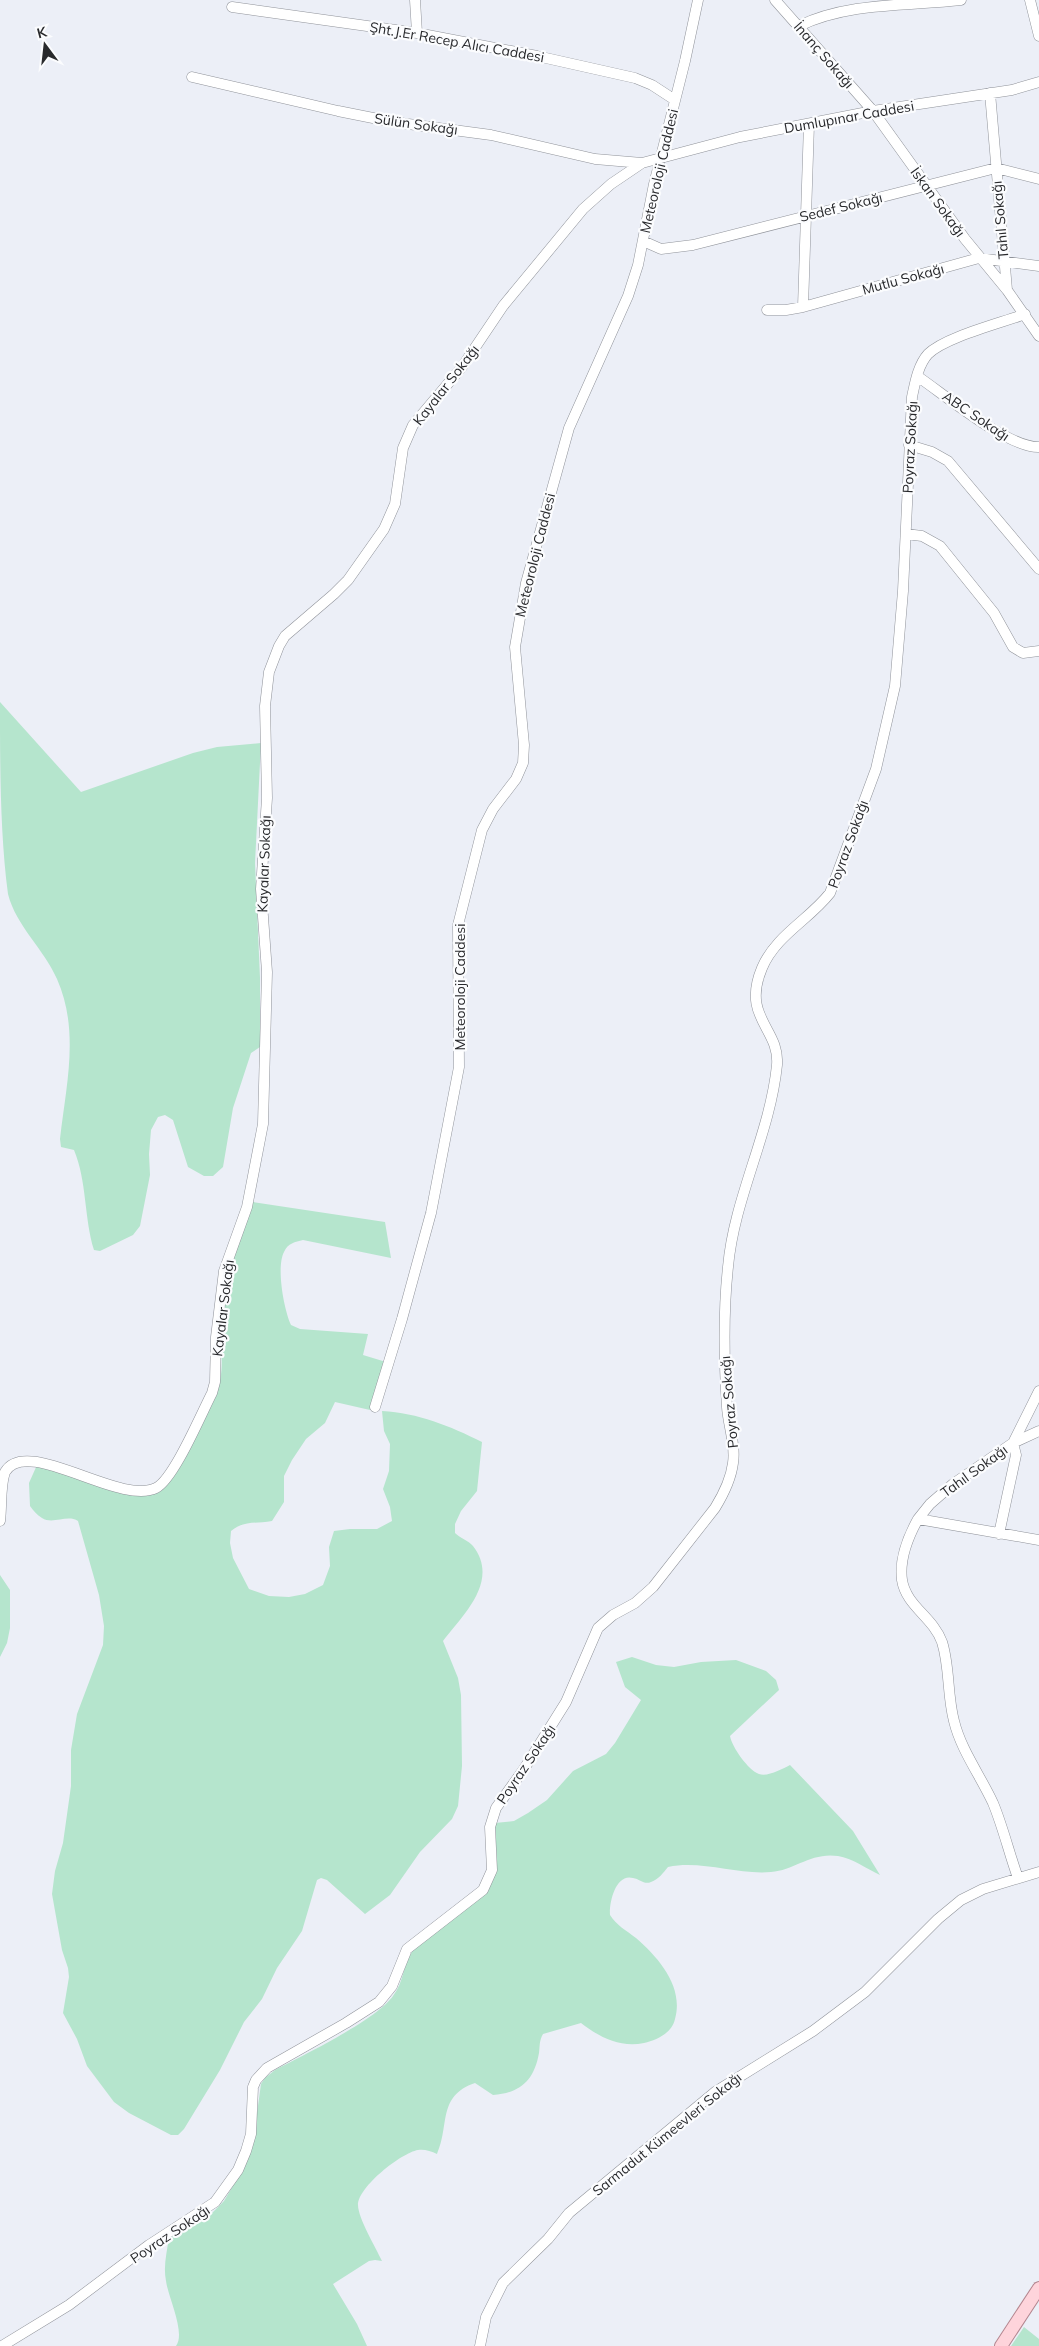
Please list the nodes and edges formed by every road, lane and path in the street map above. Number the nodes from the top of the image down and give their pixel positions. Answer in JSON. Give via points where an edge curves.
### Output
{"nodes":[{"id":1,"x":415,"y":0,"type":"edge"},
{"id":2,"x":698,"y":0,"type":"edge"},
{"id":3,"x":775,"y":0,"type":"edge"},
{"id":4,"x":961,"y":0,"type":"edge"},
{"id":5,"x":1030,"y":0,"type":"edge"},
{"id":6,"x":232,"y":7,"type":"dead end"},
{"id":7,"x":799,"y":26,"type":"junction"},
{"id":8,"x":417,"y":33,"type":"junction"},
{"id":9,"x":1039,"y":36,"type":"edge"},
{"id":10,"x":192,"y":77,"type":"dead end"},
{"id":11,"x":1039,"y":82,"type":"edge"},
{"id":12,"x":990,"y":93,"type":"junction"},
{"id":13,"x":675,"y":100,"type":"junction"},
{"id":14,"x":873,"y":111,"type":"junction"},
{"id":15,"x":809,"y":124,"type":"junction"},
{"id":16,"x":660,"y":157,"type":"junction"},
{"id":17,"x":642,"y":163,"type":"junction"},
{"id":18,"x":996,"y":168,"type":"junction"},
{"id":19,"x":1039,"y":179,"type":"edge"},
{"id":20,"x":926,"y":185,"type":"junction"},
{"id":21,"x":806,"y":216,"type":"junction"},
{"id":22,"x":643,"y":241,"type":"junction"},
{"id":23,"x":979,"y":258,"type":"junction"},
{"id":24,"x":1004,"y":261,"type":"junction"},
{"id":25,"x":1039,"y":266,"type":"edge"},
{"id":26,"x":1007,"y":290,"type":"junction"},
{"id":27,"x":803,"y":306,"type":"junction"},
{"id":28,"x":767,"y":310,"type":"dead end"},
{"id":29,"x":1025,"y":314,"type":"junction"},
{"id":30,"x":1039,"y":336,"type":"edge"},
{"id":31,"x":917,"y":376,"type":"junction"},
{"id":32,"x":909,"y":445,"type":"junction"},
{"id":33,"x":1039,"y":447,"type":"edge"},
{"id":34,"x":906,"y":534,"type":"junction"},
{"id":35,"x":1039,"y":569,"type":"edge"},
{"id":36,"x":1039,"y":651,"type":"edge"},
{"id":37,"x":1039,"y":1391,"type":"edge"},
{"id":38,"x":375,"y":1407,"type":"dead end"},
{"id":39,"x":1039,"y":1431,"type":"edge"},
{"id":40,"x":1013,"y":1443,"type":"junction"},
{"id":41,"x":918,"y":1518,"type":"junction"},
{"id":42,"x":0,"y":1521,"type":"edge"},
{"id":43,"x":999,"y":1534,"type":"junction"},
{"id":44,"x":1039,"y":1540,"type":"edge"},
{"id":45,"x":1039,"y":1872,"type":"edge"},
{"id":46,"x":1018,"y":1878,"type":"junction"},
{"id":47,"x":1039,"y":2288,"type":"edge"},
{"id":48,"x":2,"y":2346,"type":"edge"},
{"id":49,"x":480,"y":2346,"type":"edge"},
{"id":50,"x":1001,"y":2346,"type":"edge"}],
"edges":[{"from":1,"to":8,"type":"street"},
{"from":2,"to":13,"type":"street","name":"Meteoroloji Caddesi"},
{"from":3,"to":7,"type":"street","name":"İnanç Sokağı"},
{"from":4,"to":7,"type":"street","via":[[830,14]]},
{"from":5,"to":9,"type":"street"},
{"from":6,"to":8,"type":"street","name":"Şht.J.Er Recep Alıcı Caddesi"},
{"from":7,"to":14,"type":"street","name":"İnanç Sokağı"},
{"from":8,"to":13,"type":"street","name":"Şht.J.Er Recep Alıcı Caddesi","via":[[635,78]]},
{"from":10,"to":17,"type":"street","name":"Sülün Sokağı","via":[[393,122],[491,135],[595,159]]},
{"from":11,"to":12,"type":"street","name":"Dumlupınar Caddesi"},
{"from":12,"to":14,"type":"street","name":"Dumlupınar Caddesi"},
{"from":12,"to":18,"type":"street","name":"Tahıl Sokağı"},
{"from":13,"to":16,"type":"street","name":"Meteoroloji Caddesi"},
{"from":14,"to":15,"type":"street","name":"Dumlupınar Caddesi"},
{"from":14,"to":20,"type":"street","name":"İskan Sokağı"},
{"from":15,"to":16,"type":"street","name":"Dumlupınar Caddesi"},
{"from":15,"to":21,"type":"street"},
{"from":16,"to":17,"type":"street","name":"Kayalar Sokağı"},
{"from":16,"to":22,"type":"street","name":"Meteoroloji Caddesi"},
{"from":17,"to":42,"type":"street","name":"Kayalar Sokağı","via":[[583,209],[504,306],[462,367],[421,413],[403,448],[398,494],[384,528],[348,580],[285,636],[269,672],[265,706],[267,798],[260,889],[266,972],[263,1124],[248,1207],[224,1271],[212,1393],[172,1469],[156,1488],[135,1491],[43,1463],[22,1460],[9,1466],[2,1480]]},
{"from":18,"to":19,"type":"street","name":"Sedef Sokağı"},
{"from":18,"to":20,"type":"street","name":"Sedef Sokağı"},
{"from":18,"to":24,"type":"street","name":"Tahıl Sokağı"},
{"from":20,"to":21,"type":"street","name":"Sedef Sokağı"},
{"from":20,"to":23,"type":"street","name":"İskan Sokağı"},
{"from":21,"to":22,"type":"street","name":"Sedef Sokağı","via":[[677,249],[661,249]]},
{"from":21,"to":27,"type":"street"},
{"from":22,"to":38,"type":"street","name":"Meteoroloji Caddesi","via":[[628,296],[569,428],[526,583],[515,647],[524,745],[522,763],[516,779],[485,824],[461,909],[458,925],[460,1050],[456,1086],[431,1213]]},
{"from":23,"to":24,"type":"street","name":"Mutlu Sokağı"},
{"from":23,"to":26,"type":"street","name":"İskan Sokağı"},
{"from":23,"to":27,"type":"street","name":"Mutlu Sokağı"},
{"from":24,"to":25,"type":"street","name":"Mutlu Sokağı"},
{"from":24,"to":26,"type":"street","name":"Tahıl Sokağı"},
{"from":26,"to":29,"type":"street"},
{"from":27,"to":28,"type":"street","name":"Mutlu Sokağı"},
{"from":29,"to":30,"type":"street"},
{"from":29,"to":31,"type":"street","name":"Poyraz Sokağı","via":[[934,349],[924,360]]},
{"from":31,"to":32,"type":"street","name":"Poyraz Sokağı","via":[[912,397]]},
{"from":31,"to":33,"type":"street","name":"ABC Sokağı","via":[[1002,435],[1023,445]]},
{"from":32,"to":34,"type":"street","name":"Poyraz Sokağı"},
{"from":32,"to":35,"type":"street","via":[[948,461]]},
{"from":34,"to":36,"type":"street","via":[[922,536],[940,546],[994,613],[1012,647],[1024,653]]},
{"from":34,"to":48,"type":"street","name":"Poyraz Sokağı","via":[[895,686],[876,769],[830,893],[778,942],[762,967],[758,981],[757,1008],[775,1046],[777,1064],[729,1255],[724,1332],[727,1406],[734,1454],[722,1497],[653,1587],[636,1603],[612,1615],[598,1628],[566,1702],[494,1813],[490,1827],[492,1870],[483,1890],[407,1949],[392,1986],[379,2002],[260,2075],[253,2087],[251,2134],[246,2151],[238,2170],[215,2202],[149,2245],[69,2305]]},
{"from":37,"to":40,"type":"street","name":"Tahıl Sokağı"},
{"from":39,"to":40,"type":"street"},
{"from":40,"to":41,"type":"street","name":"Tahıl Sokağı","via":[[953,1484]]},
{"from":40,"to":43,"type":"street","via":[[1016,1455]]},
{"from":41,"to":43,"type":"street"},
{"from":41,"to":46,"type":"street","via":[[904,1551],[904,1591],[908,1599],[930,1619],[942,1642],[958,1736],[992,1802]]},
{"from":43,"to":44,"type":"street"},
{"from":45,"to":46,"type":"street","name":"Sarmadut Kümeevleri Sokağı"},
{"from":46,"to":49,"type":"street","name":"Sarmadut Kümeevleri Sokağı","via":[[971,1894],[947,1910],[858,1997],[786,2048],[732,2079],[569,2213],[548,2239],[503,2283],[486,2317]]},
{"from":47,"to":50,"type":"main road"}]}
